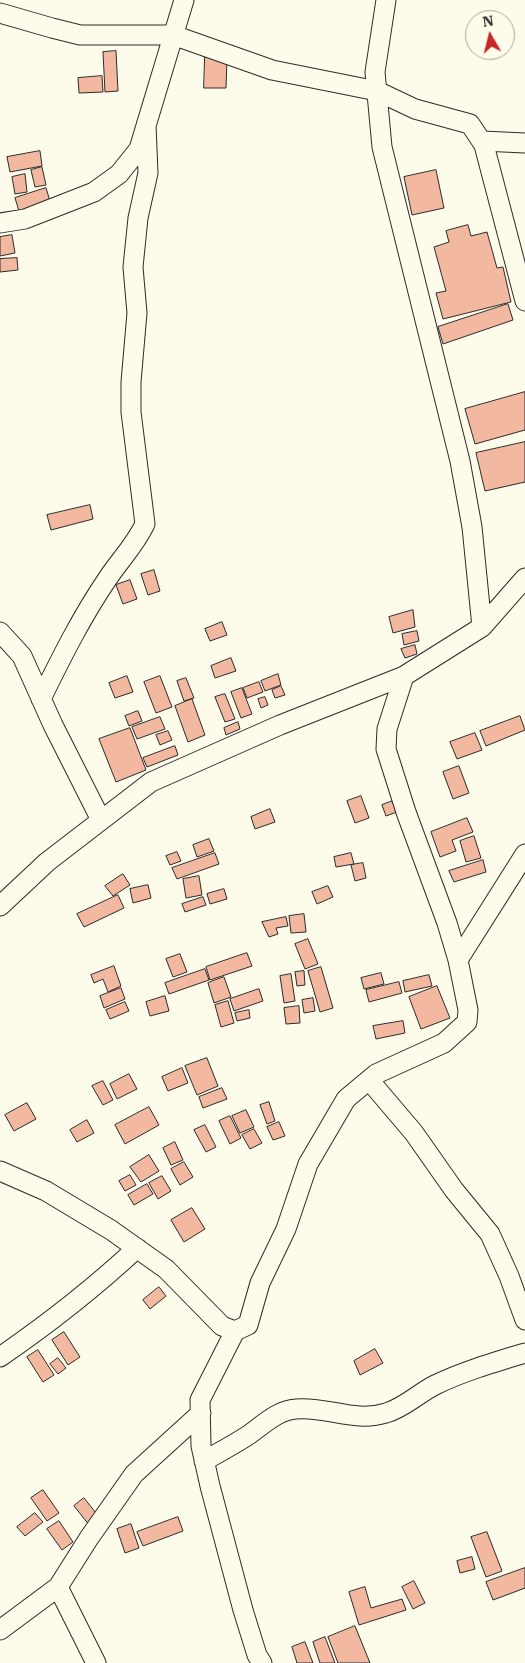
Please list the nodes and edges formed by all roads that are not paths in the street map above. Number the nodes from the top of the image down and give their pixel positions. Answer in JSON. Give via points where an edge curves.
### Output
{"nodes":[{"id":1,"x":184,"y":0,"type":"edge"},
{"id":2,"x":386,"y":0,"type":"edge"},
{"id":3,"x":0,"y":13,"type":"edge"},
{"id":4,"x":173,"y":35,"type":"junction"},
{"id":5,"x":377,"y":91,"type":"junction"},
{"id":6,"x":146,"y":126,"type":"junction"},
{"id":7,"x":482,"y":141,"type":"junction"},
{"id":8,"x":525,"y":142,"type":"edge"},
{"id":9,"x":0,"y":223,"type":"edge"},
{"id":10,"x":521,"y":272,"type":"edge"},
{"id":11,"x":525,"y":301,"type":"edge"},
{"id":12,"x":525,"y":578,"type":"edge"},
{"id":13,"x":482,"y":627,"type":"junction"},
{"id":14,"x":0,"y":632,"type":"edge"},
{"id":15,"x":404,"y":676,"type":"junction"},
{"id":16,"x":41,"y":699,"type":"junction"},
{"id":17,"x":101,"y":820,"type":"junction"},
{"id":18,"x":525,"y":854,"type":"edge"},
{"id":19,"x":0,"y":906,"type":"edge"},
{"id":20,"x":458,"y":960,"type":"junction"},
{"id":21,"x":368,"y":1080,"type":"junction"},
{"id":22,"x":0,"y":1171,"type":"edge"},
{"id":23,"x":137,"y":1248,"type":"junction"},
{"id":24,"x":525,"y":1320,"type":"edge"},
{"id":25,"x":235,"y":1331,"type":"junction"},
{"id":26,"x":525,"y":1353,"type":"edge"},
{"id":27,"x":0,"y":1357,"type":"edge"},
{"id":28,"x":201,"y":1413,"type":"junction"},
{"id":29,"x":204,"y":1461,"type":"junction"},
{"id":30,"x":58,"y":1587,"type":"junction"},
{"id":31,"x":0,"y":1630,"type":"edge"},
{"id":32,"x":96,"y":1663,"type":"edge"},
{"id":33,"x":262,"y":1663,"type":"edge"}],
"edges":[{"from":1,"to":4,"type":"street"},
{"from":2,"to":5,"type":"street","via":[[375,72]]},
{"from":3,"to":4,"type":"street","via":[[80,34]]},
{"from":4,"to":5,"type":"street","via":[[272,70]]},
{"from":4,"to":6,"type":"street"},
{"from":5,"to":7,"type":"street","via":[[415,109],[470,124]]},
{"from":5,"to":13,"type":"street","via":[[382,147],[460,461],[472,527]]},
{"from":6,"to":9,"type":"street","via":[[139,149],[132,159],[119,174],[94,192],[25,219]]},
{"from":6,"to":16,"type":"street","via":[[148,173],[138,218],[133,267],[138,313],[131,382],[131,412],[145,524],[138,540],[108,578],[70,640]]},
{"from":7,"to":8,"type":"street"},
{"from":7,"to":10,"type":"street"},
{"from":10,"to":11,"type":"street"},
{"from":12,"to":13,"type":"street"},
{"from":13,"to":15,"type":"street"},
{"from":14,"to":16,"type":"street","via":[[22,656]]},
{"from":15,"to":17,"type":"street","via":[[280,724],[151,782]]},
{"from":15,"to":20,"type":"street","via":[[387,729],[386,749]]},
{"from":16,"to":17,"type":"street"},
{"from":17,"to":19,"type":"street","via":[[47,862]]},
{"from":18,"to":20,"type":"street"},
{"from":20,"to":21,"type":"street","via":[[468,1010],[467,1022],[444,1042]]},
{"from":21,"to":24,"type":"street","via":[[414,1133],[490,1234]]},
{"from":21,"to":25,"type":"street","via":[[346,1099],[308,1164],[286,1228],[260,1283],[248,1325]]},
{"from":22,"to":23,"type":"street","via":[[46,1191]]},
{"from":23,"to":25,"type":"street","via":[[166,1269],[222,1326]]},
{"from":23,"to":27,"type":"street","via":[[43,1328]]},
{"from":25,"to":28,"type":"street","via":[[200,1400]]},
{"from":26,"to":29,"type":"street","via":[[435,1385],[388,1413],[372,1417],[344,1415],[317,1408],[294,1408]]},
{"from":28,"to":29,"type":"street"},
{"from":28,"to":30,"type":"street","via":[[134,1474]]},
{"from":29,"to":33,"type":"street","via":[[243,1610],[256,1655]]},
{"from":30,"to":31,"type":"street"},
{"from":30,"to":32,"type":"street"}]}
